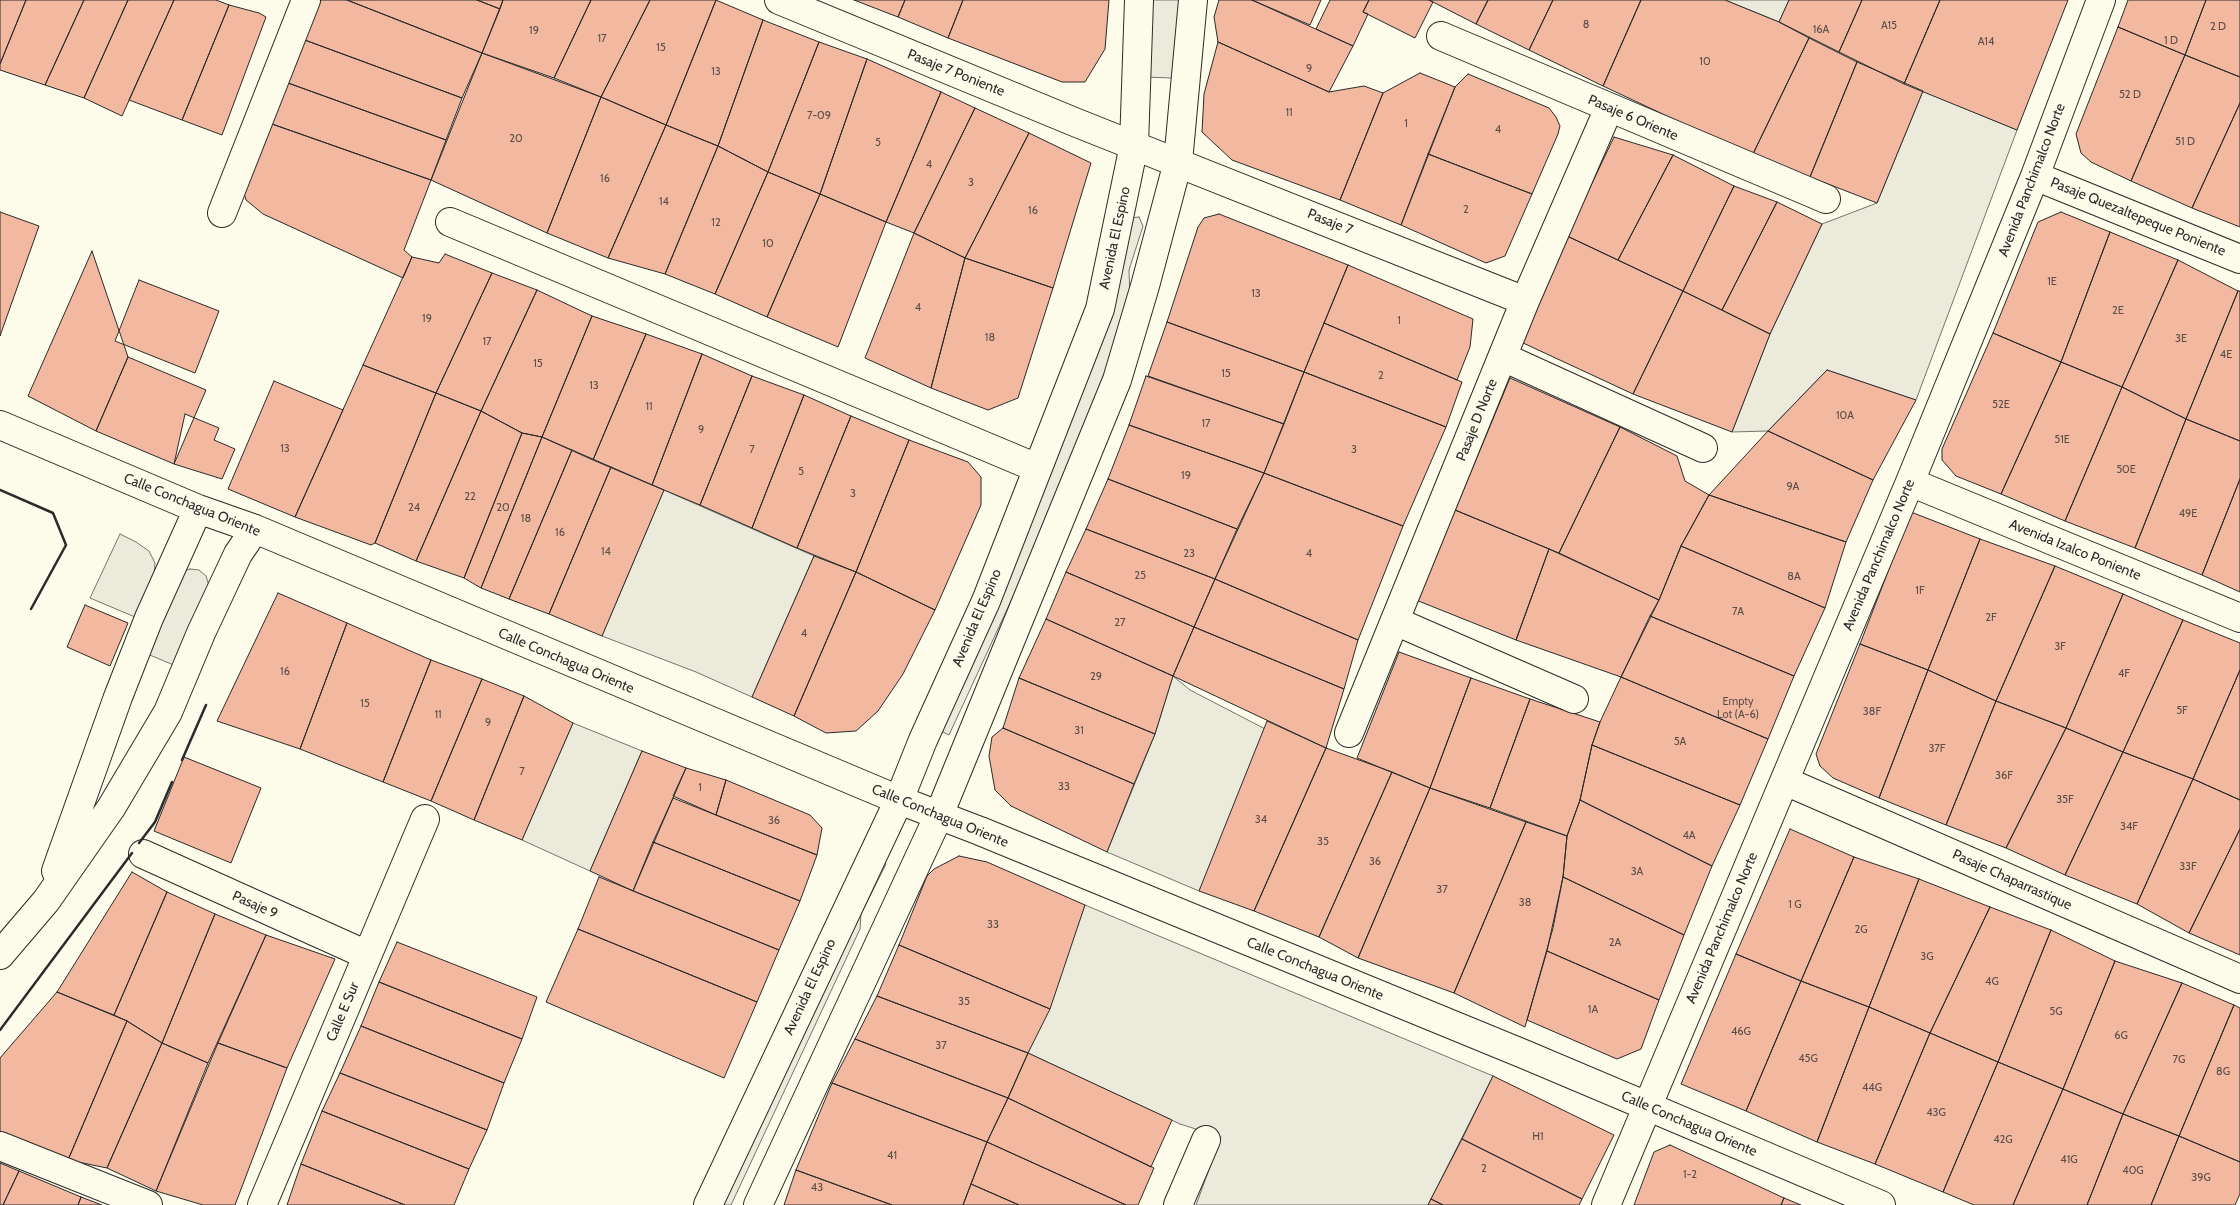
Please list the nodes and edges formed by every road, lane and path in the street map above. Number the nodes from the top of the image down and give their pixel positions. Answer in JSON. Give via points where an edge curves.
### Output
{"nodes":[{"id":1,"x":306,"y":0,"type":"edge"},
{"id":2,"x":779,"y":0,"type":"edge"},
{"id":3,"x":1139,"y":0,"type":"edge"},
{"id":4,"x":1193,"y":0,"type":"edge"},
{"id":5,"x":2101,"y":0,"type":"edge"},
{"id":6,"x":1441,"y":36,"type":"dead end"},
{"id":7,"x":1609,"y":108,"type":"junction"},
{"id":8,"x":1134,"y":145,"type":"junction"},
{"id":9,"x":1178,"y":162,"type":"junction"},
{"id":10,"x":2035,"y":176,"type":"junction"},
{"id":11,"x":1826,"y":199,"type":"dead end"},
{"id":12,"x":222,"y":213,"type":"dead end"},
{"id":13,"x":450,"y":222,"type":"dead end"},
{"id":14,"x":2240,"y":259,"type":"edge"},
{"id":15,"x":1525,"y":301,"type":"junction"},
{"id":16,"x":1503,"y":357,"type":"junction"},
{"id":17,"x":0,"y":425,"type":"edge"},
{"id":18,"x":1704,"y":448,"type":"dead end"},
{"id":19,"x":1037,"y":468,"type":"junction"},
{"id":20,"x":1910,"y":482,"type":"junction"},
{"id":21,"x":198,"y":509,"type":"junction"},
{"id":22,"x":255,"y":529,"type":"junction"},
{"id":23,"x":2240,"y":618,"type":"edge"},
{"id":24,"x":1395,"y":622,"type":"junction"},
{"id":25,"x":1574,"y":699,"type":"dead end"},
{"id":26,"x":1349,"y":733,"type":"dead end"},
{"id":27,"x":1785,"y":781,"type":"junction"},
{"id":28,"x":899,"y":800,"type":"junction"},
{"id":29,"x":939,"y":815,"type":"junction"},
{"id":30,"x":425,"y":819,"type":"dead end"},
{"id":31,"x":143,"y":854,"type":"dead end"},
{"id":32,"x":46,"y":901,"type":"junction"},
{"id":33,"x":0,"y":954,"type":"edge"},
{"id":34,"x":367,"y":955,"type":"junction"},
{"id":35,"x":2240,"y":978,"type":"edge"},
{"id":36,"x":1648,"y":1106,"type":"junction"},
{"id":37,"x":1206,"y":1140,"type":"dead end"},
{"id":38,"x":0,"y":1146,"type":"edge"},
{"id":39,"x":148,"y":1205,"type":"edge"},
{"id":40,"x":262,"y":1205,"type":"edge"},
{"id":41,"x":708,"y":1205,"type":"edge"},
{"id":42,"x":758,"y":1205,"type":"edge"},
{"id":43,"x":1178,"y":1205,"type":"edge"},
{"id":44,"x":1606,"y":1205,"type":"edge"},
{"id":45,"x":1881,"y":1205,"type":"edge"}],
"edges":[{"from":1,"to":12,"type":"street"},
{"from":2,"to":8,"type":"street","name":"Pasaje 7 Poniente"},
{"from":3,"to":8,"type":"street","name":"Avenida El Espino"},
{"from":4,"to":9,"type":"street"},
{"from":5,"to":10,"type":"street","name":"Avenida Panchimalco Norte"},
{"from":6,"to":7,"type":"street","name":"Pasaje 6 Oriente"},
{"from":7,"to":11,"type":"street","name":"Pasaje 6 Oriente"},
{"from":7,"to":15,"type":"street","name":"Pasaje D Norte"},
{"from":8,"to":9,"type":"street","name":"Pasaje 7"},
{"from":8,"to":19,"type":"street","name":"Avenida El Espino","via":[[1100,310]]},
{"from":9,"to":15,"type":"street","name":"Pasaje 7"},
{"from":9,"to":29,"type":"street","via":[[1117,380]]},
{"from":10,"to":14,"type":"street","name":"Pasaje Quezaltepeque Poniente"},
{"from":10,"to":20,"type":"street","name":"Avenida Panchimalco Norte"},
{"from":13,"to":19,"type":"street"},
{"from":15,"to":16,"type":"street","name":"Pasaje D Norte"},
{"from":16,"to":18,"type":"street"},
{"from":16,"to":24,"type":"street","name":"Pasaje D Norte"},
{"from":17,"to":21,"type":"street","name":"Calle Conchagua Oriente"},
{"from":19,"to":28,"type":"street","name":"Avenida El Espino","via":[[986,601]]},
{"from":20,"to":23,"type":"street","name":"Avenida Izalco Poniente"},
{"from":20,"to":27,"type":"street","name":"Avenida Panchimalco Norte"},
{"from":21,"to":22,"type":"street","name":"Calle Conchagua Oriente"},
{"from":21,"to":32,"type":"street","via":[[118,697]]},
{"from":22,"to":28,"type":"street","name":"Calle Conchagua Oriente"},
{"from":22,"to":32,"type":"street","via":[[238,554],[168,712],[111,808]]},
{"from":24,"to":25,"type":"street"},
{"from":24,"to":26,"type":"street","name":"Pasaje D Norte"},
{"from":27,"to":35,"type":"street","name":"Pasaje Chaparrastique"},
{"from":27,"to":36,"type":"street","name":"Avenida Panchimalco Norte"},
{"from":28,"to":29,"type":"street","name":"Calle Conchagua Oriente"},
{"from":28,"to":41,"type":"street","name":"Avenida El Espino"},
{"from":29,"to":36,"type":"street","name":"Calle Conchagua Oriente"},
{"from":29,"to":42,"type":"street"},
{"from":30,"to":34,"type":"street","name":"Calle E Sur"},
{"from":31,"to":34,"type":"street","name":"Pasaje 9"},
{"from":32,"to":33,"type":"street"},
{"from":34,"to":40,"type":"street","name":"Calle E Sur"},
{"from":36,"to":44,"type":"street","name":"Avenida Panchimalco Norte"},
{"from":36,"to":45,"type":"street","name":"Calle Conchagua Oriente"},
{"from":37,"to":43,"type":"street"},
{"from":38,"to":39,"type":"street"}]}
